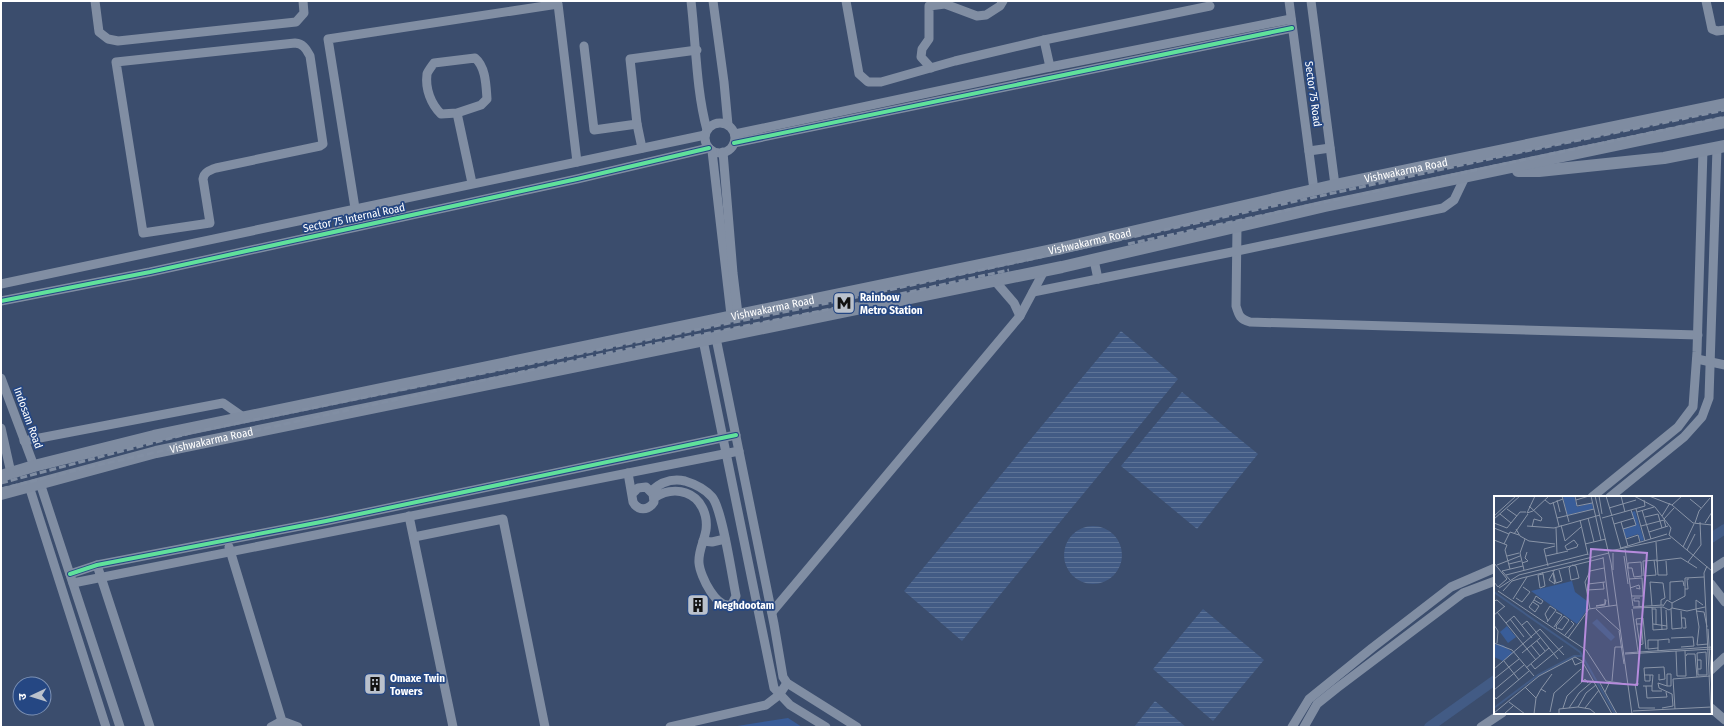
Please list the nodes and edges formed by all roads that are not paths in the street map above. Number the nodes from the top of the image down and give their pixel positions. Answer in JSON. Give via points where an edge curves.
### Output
{"nodes":[{"id":1,"x":95,"y":1,"type":"edge"},
{"id":2,"x":302,"y":1,"type":"edge"},
{"id":3,"x":691,"y":1,"type":"edge"},
{"id":4,"x":713,"y":1,"type":"edge"},
{"id":5,"x":846,"y":1,"type":"edge"},
{"id":6,"x":1003,"y":1,"type":"edge"},
{"id":7,"x":1289,"y":1,"type":"edge"},
{"id":8,"x":1311,"y":1,"type":"edge"},
{"id":9,"x":1706,"y":1,"type":"edge"},
{"id":10,"x":1196,"y":5,"type":"edge"},
{"id":11,"x":1210,"y":6,"type":"dead end"},
{"id":12,"x":1292,"y":24,"type":"junction"},
{"id":13,"x":1725,"y":30,"type":"edge"},
{"id":14,"x":1044,"y":40,"type":"junction"},
{"id":15,"x":584,"y":46,"type":"dead end"},
{"id":16,"x":697,"y":50,"type":"junction"},
{"id":17,"x":1050,"y":66,"type":"junction"},
{"id":18,"x":931,"y":68,"type":"junction"},
{"id":19,"x":1723,"y":104,"type":"edge"},
{"id":20,"x":457,"y":113,"type":"junction"},
{"id":21,"x":1724,"y":122,"type":"edge"},
{"id":22,"x":638,"y":124,"type":"junction"},
{"id":23,"x":728,"y":125,"type":"junction"},
{"id":24,"x":706,"y":133,"type":"junction"},
{"id":25,"x":734,"y":134,"type":"junction"},
{"id":26,"x":734,"y":144,"type":"junction"},
{"id":27,"x":1721,"y":147,"type":"edge"},
{"id":28,"x":642,"y":148,"type":"junction"},
{"id":29,"x":1330,"y":148,"type":"junction"},
{"id":30,"x":711,"y":149,"type":"junction"},
{"id":31,"x":1703,"y":150,"type":"junction"},
{"id":32,"x":1309,"y":151,"type":"junction"},
{"id":33,"x":723,"y":152,"type":"junction"},
{"id":34,"x":576,"y":162,"type":"junction"},
{"id":35,"x":1495,"y":171,"type":"junction"},
{"id":36,"x":1466,"y":177,"type":"junction"},
{"id":37,"x":472,"y":183,"type":"junction"},
{"id":38,"x":1335,"y":185,"type":"junction"},
{"id":39,"x":1314,"y":190,"type":"junction"},
{"id":40,"x":355,"y":208,"type":"junction"},
{"id":41,"x":210,"y":223,"type":"junction"},
{"id":42,"x":1237,"y":227,"type":"junction"},
{"id":43,"x":213,"y":239,"type":"junction"},
{"id":44,"x":1237,"y":252,"type":"junction"},
{"id":45,"x":1094,"y":260,"type":"junction"},
{"id":46,"x":1044,"y":271,"type":"junction"},
{"id":47,"x":1098,"y":279,"type":"junction"},
{"id":48,"x":995,"y":281,"type":"junction"},
{"id":49,"x":1,"y":284,"type":"edge"},
{"id":50,"x":1033,"y":292,"type":"junction"},
{"id":51,"x":1,"y":301,"type":"edge"},
{"id":52,"x":734,"y":315,"type":"junction"},
{"id":53,"x":1020,"y":316,"type":"junction"},
{"id":54,"x":1698,"y":335,"type":"junction"},
{"id":55,"x":716,"y":338,"type":"junction"},
{"id":56,"x":703,"y":340,"type":"junction"},
{"id":57,"x":1697,"y":359,"type":"junction"},
{"id":58,"x":1710,"y":362,"type":"junction"},
{"id":59,"x":1725,"y":365,"type":"edge"},
{"id":60,"x":453,"y":374,"type":"junction"},
{"id":61,"x":1,"y":378,"type":"edge"},
{"id":62,"x":417,"y":382,"type":"junction"},
{"id":63,"x":458,"y":390,"type":"junction"},
{"id":64,"x":424,"y":397,"type":"junction"},
{"id":65,"x":243,"y":418,"type":"junction"},
{"id":66,"x":1,"y":428,"type":"edge"},
{"id":67,"x":736,"y":435,"type":"junction"},
{"id":68,"x":723,"y":437,"type":"junction"},
{"id":69,"x":24,"y":441,"type":"junction"},
{"id":70,"x":739,"y":451,"type":"junction"},
{"id":71,"x":726,"y":453,"type":"junction"},
{"id":72,"x":34,"y":466,"type":"junction"},
{"id":73,"x":644,"y":470,"type":"junction"},
{"id":74,"x":628,"y":473,"type":"junction"},
{"id":75,"x":6,"y":474,"type":"edge"},
{"id":76,"x":513,"y":481,"type":"junction"},
{"id":77,"x":34,"y":484,"type":"junction"},
{"id":78,"x":651,"y":492,"type":"junction"},
{"id":79,"x":1,"y":494,"type":"edge"},
{"id":80,"x":632,"y":494,"type":"junction"},
{"id":81,"x":516,"y":495,"type":"junction"},
{"id":82,"x":1593,"y":496,"type":"edge"},
{"id":83,"x":1611,"y":496,"type":"edge"},
{"id":84,"x":409,"y":516,"type":"junction"},
{"id":85,"x":414,"y":537,"type":"junction"},
{"id":86,"x":725,"y":539,"type":"junction"},
{"id":87,"x":227,"y":540,"type":"junction"},
{"id":88,"x":703,"y":540,"type":"junction"},
{"id":89,"x":231,"y":552,"type":"junction"},
{"id":90,"x":1725,"y":561,"type":"edge"},
{"id":91,"x":97,"y":565,"type":"junction"},
{"id":92,"x":1494,"y":568,"type":"edge"},
{"id":93,"x":1712,"y":569,"type":"edge"},
{"id":94,"x":72,"y":579,"type":"junction"},
{"id":95,"x":101,"y":579,"type":"junction"},
{"id":96,"x":1494,"y":581,"type":"edge"},
{"id":97,"x":1712,"y":585,"type":"edge"},
{"id":98,"x":1725,"y":602,"type":"edge"},
{"id":99,"x":772,"y":612,"type":"junction"},
{"id":100,"x":1725,"y":656,"type":"edge"},
{"id":101,"x":1712,"y":669,"type":"edge"},
{"id":102,"x":787,"y":682,"type":"junction"},
{"id":103,"x":779,"y":695,"type":"junction"},
{"id":104,"x":1712,"y":709,"type":"edge"},
{"id":105,"x":1500,"y":714,"type":"edge"},
{"id":106,"x":1725,"y":720,"type":"edge"},
{"id":107,"x":282,"y":721,"type":"junction"},
{"id":108,"x":106,"y":727,"type":"edge"},
{"id":109,"x":120,"y":727,"type":"edge"},
{"id":110,"x":150,"y":727,"type":"edge"},
{"id":111,"x":271,"y":727,"type":"edge"},
{"id":112,"x":298,"y":727,"type":"edge"},
{"id":113,"x":453,"y":727,"type":"edge"},
{"id":114,"x":545,"y":727,"type":"edge"},
{"id":115,"x":670,"y":727,"type":"edge"},
{"id":116,"x":826,"y":727,"type":"edge"},
{"id":117,"x":857,"y":727,"type":"edge"},
{"id":118,"x":1292,"y":727,"type":"edge"},
{"id":119,"x":1304,"y":727,"type":"edge"},
{"id":120,"x":1481,"y":727,"type":"edge"}],
"edges":[{"from":1,"to":2,"type":"street","via":[[99,32],[108,39],[118,41],[296,22],[304,13]]},
{"from":3,"to":16,"type":"street"},
{"from":4,"to":23,"type":"street"},
{"from":5,"to":18,"type":"street","via":[[859,74],[868,82],[881,82]]},
{"from":6,"to":18,"type":"street","via":[[986,15],[977,16],[945,4],[929,6],[930,39],[922,49],[921,56]]},
{"from":7,"to":12,"type":"street","name":"Sector 75 Road"},
{"from":8,"to":29,"type":"street","name":"Sector 75 Road"},
{"from":9,"to":13,"type":"street","via":[[1712,29]]},
{"from":10,"to":11,"type":"street"},
{"from":10,"to":14,"type":"street"},
{"from":12,"to":17,"type":"street"},
{"from":12,"to":26,"type":"street"},
{"from":12,"to":32,"type":"street","name":"Sector 75 Road"},
{"from":14,"to":17,"type":"street"},
{"from":14,"to":18,"type":"street"},
{"from":15,"to":22,"type":"street","via":[[594,130]]},
{"from":16,"to":22,"type":"street","via":[[630,59]]},
{"from":16,"to":24,"type":"street"},
{"from":17,"to":25,"type":"street"},
{"from":19,"to":21,"type":"main road"},
{"from":19,"to":38,"type":"main road","name":"Vishwakarma Road"},
{"from":20,"to":20,"type":"street","via":[[441,114],[435,108],[429,96],[427,73],[434,63],[475,58],[481,62],[488,99],[481,105]]},
{"from":20,"to":37,"type":"street"},
{"from":21,"to":35,"type":"main road","name":"Vishwakarma Road"},
{"from":22,"to":28,"type":"street"},
{"from":23,"to":24,"type":"street","via":[[714,124]]},
{"from":23,"to":25,"type":"street"},
{"from":24,"to":28,"type":"street","name":"Sector 75 Internal Road"},
{"from":24,"to":30,"type":"street","via":[[705,140]]},
{"from":25,"to":26,"type":"street"},
{"from":26,"to":33,"type":"street"},
{"from":27,"to":31,"type":"main road"},
{"from":27,"to":58,"type":"street"},
{"from":28,"to":34,"type":"street","name":"Sector 75 Internal Road"},
{"from":29,"to":32,"type":"street"},
{"from":29,"to":38,"type":"street","name":"Sector 75 Road"},
{"from":30,"to":33,"type":"street","via":[[717,153]]},
{"from":30,"to":51,"type":"street","name":"Sector 75 Internal Road","via":[[150,272]]},
{"from":30,"to":52,"type":"street"},
{"from":31,"to":35,"type":"main road","via":[[1664,158],[1539,171]]},
{"from":31,"to":54,"type":"street"},
{"from":32,"to":39,"type":"street","name":"Sector 75 Road"},
{"from":33,"to":52,"type":"street"},
{"from":34,"to":37,"type":"street","name":"Sector 75 Internal Road"},
{"from":34,"to":40,"type":"street","via":[[558,4],[328,39]]},
{"from":35,"to":36,"type":"main road","name":"Vishwakarma Road"},
{"from":36,"to":42,"type":"main road","name":"Vishwakarma Road"},
{"from":36,"to":44,"type":"street","via":[[1454,200],[1443,208]]},
{"from":37,"to":40,"type":"street","name":"Sector 75 Internal Road"},
{"from":38,"to":39,"type":"main road","name":"Vishwakarma Road"},
{"from":39,"to":52,"type":"main road","name":"Vishwakarma Road","via":[[1062,248]]},
{"from":40,"to":43,"type":"street","name":"Sector 75 Internal Road"},
{"from":41,"to":41,"type":"street","via":[[143,233],[116,62],[301,43],[310,56],[323,144],[208,171],[203,179]]},
{"from":41,"to":43,"type":"street"},
{"from":42,"to":44,"type":"street"},
{"from":42,"to":45,"type":"main road","name":"Vishwakarma Road"},
{"from":43,"to":49,"type":"street","name":"Sector 75 Internal Road"},
{"from":44,"to":47,"type":"street"},
{"from":44,"to":54,"type":"street","via":[[1236,306],[1238,315],[1250,322]]},
{"from":45,"to":46,"type":"main road","name":"Vishwakarma Road"},
{"from":45,"to":47,"type":"street"},
{"from":46,"to":48,"type":"main road","name":"Vishwakarma Road"},
{"from":46,"to":50,"type":"street"},
{"from":47,"to":50,"type":"street"},
{"from":48,"to":53,"type":"street","via":[[1014,303]]},
{"from":48,"to":55,"type":"main road","name":"Vishwakarma Road"},
{"from":50,"to":53,"type":"street"},
{"from":52,"to":60,"type":"main road","name":"Vishwakarma Road"},
{"from":53,"to":99,"type":"street"},
{"from":54,"to":57,"type":"street"},
{"from":55,"to":56,"type":"main road","name":"Vishwakarma Road"},
{"from":55,"to":67,"type":"street"},
{"from":56,"to":63,"type":"main road","name":"Vishwakarma Road"},
{"from":56,"to":68,"type":"street"},
{"from":57,"to":58,"type":"street"},
{"from":57,"to":82,"type":"street","via":[[1693,407],[1678,427]]},
{"from":58,"to":59,"type":"street"},
{"from":58,"to":83,"type":"street","via":[[1709,398],[1702,417],[1684,437]]},
{"from":60,"to":62,"type":"main road","name":"Vishwakarma Road"},
{"from":60,"to":63,"type":"main road","via":[[451,381]]},
{"from":61,"to":69,"type":"street","name":"Indosam Road"},
{"from":62,"to":64,"type":"main road","via":[[424,387]]},
{"from":62,"to":65,"type":"main road","name":"Vishwakarma Road"},
{"from":63,"to":64,"type":"main road","name":"Vishwakarma Road"},
{"from":64,"to":77,"type":"main road","name":"Vishwakarma Road","via":[[156,452]]},
{"from":65,"to":69,"type":"street","via":[[223,403]]},
{"from":65,"to":72,"type":"main road","name":"Vishwakarma Road","via":[[154,436]]},
{"from":66,"to":75,"type":"street"},
{"from":67,"to":68,"type":"street"},
{"from":67,"to":70,"type":"street"},
{"from":68,"to":71,"type":"street"},
{"from":68,"to":76,"type":"street"},
{"from":69,"to":72,"type":"street","name":"Indosam Road"},
{"from":70,"to":71,"type":"street"},
{"from":70,"to":99,"type":"street"},
{"from":71,"to":73,"type":"street"},
{"from":71,"to":103,"type":"street","via":[[774,688]]},
{"from":72,"to":75,"type":"main road","name":"Vishwakarma Road"},
{"from":73,"to":74,"type":"street"},
{"from":73,"to":78,"type":"street"},
{"from":74,"to":80,"type":"street"},
{"from":74,"to":81,"type":"street"},
{"from":76,"to":81,"type":"street"},
{"from":76,"to":87,"type":"street"},
{"from":77,"to":79,"type":"main road","name":"Vishwakarma Road"},
{"from":77,"to":94,"type":"street"},
{"from":77,"to":108,"type":"street"},
{"from":78,"to":80,"type":"street","via":[[643,487]]},
{"from":78,"to":80,"type":"street","via":[[654,502],[649,508],[641,509],[633,502]]},
{"from":78,"to":86,"type":"street","via":[[660,484],[673,480],[689,482],[702,489],[713,498],[717,506]]},
{"from":78,"to":88,"type":"street","via":[[659,495],[676,491],[685,492],[694,497],[700,503],[704,514],[706,529]]},
{"from":81,"to":84,"type":"street"},
{"from":84,"to":85,"type":"street"},
{"from":84,"to":89,"type":"street"},
{"from":85,"to":113,"type":"street"},
{"from":85,"to":114,"type":"street","via":[[503,519]]},
{"from":86,"to":88,"type":"street","via":[[712,542]]},
{"from":86,"to":88,"type":"street","via":[[736,596],[734,602],[727,606],[719,603],[702,576],[699,553]]},
{"from":87,"to":89,"type":"street"},
{"from":87,"to":91,"type":"street"},
{"from":89,"to":95,"type":"street"},
{"from":89,"to":107,"type":"street"},
{"from":90,"to":93,"type":"street"},
{"from":91,"to":94,"type":"street"},
{"from":91,"to":95,"type":"street"},
{"from":92,"to":118,"type":"street","via":[[1451,587],[1426,606],[1309,699]]},
{"from":94,"to":95,"type":"street"},
{"from":94,"to":109,"type":"street"},
{"from":95,"to":110,"type":"street"},
{"from":96,"to":119,"type":"street","via":[[1463,593],[1336,688],[1317,704]]},
{"from":97,"to":98,"type":"street"},
{"from":99,"to":102,"type":"street","via":[[783,677]]},
{"from":100,"to":101,"type":"street"},
{"from":102,"to":103,"type":"street"},
{"from":102,"to":117,"type":"street"},
{"from":103,"to":115,"type":"street","via":[[766,705]]},
{"from":103,"to":116,"type":"street","via":[[790,705]]},
{"from":104,"to":106,"type":"street"},
{"from":105,"to":120,"type":"street"},
{"from":107,"to":111,"type":"street"},
{"from":107,"to":112,"type":"street"}]}
